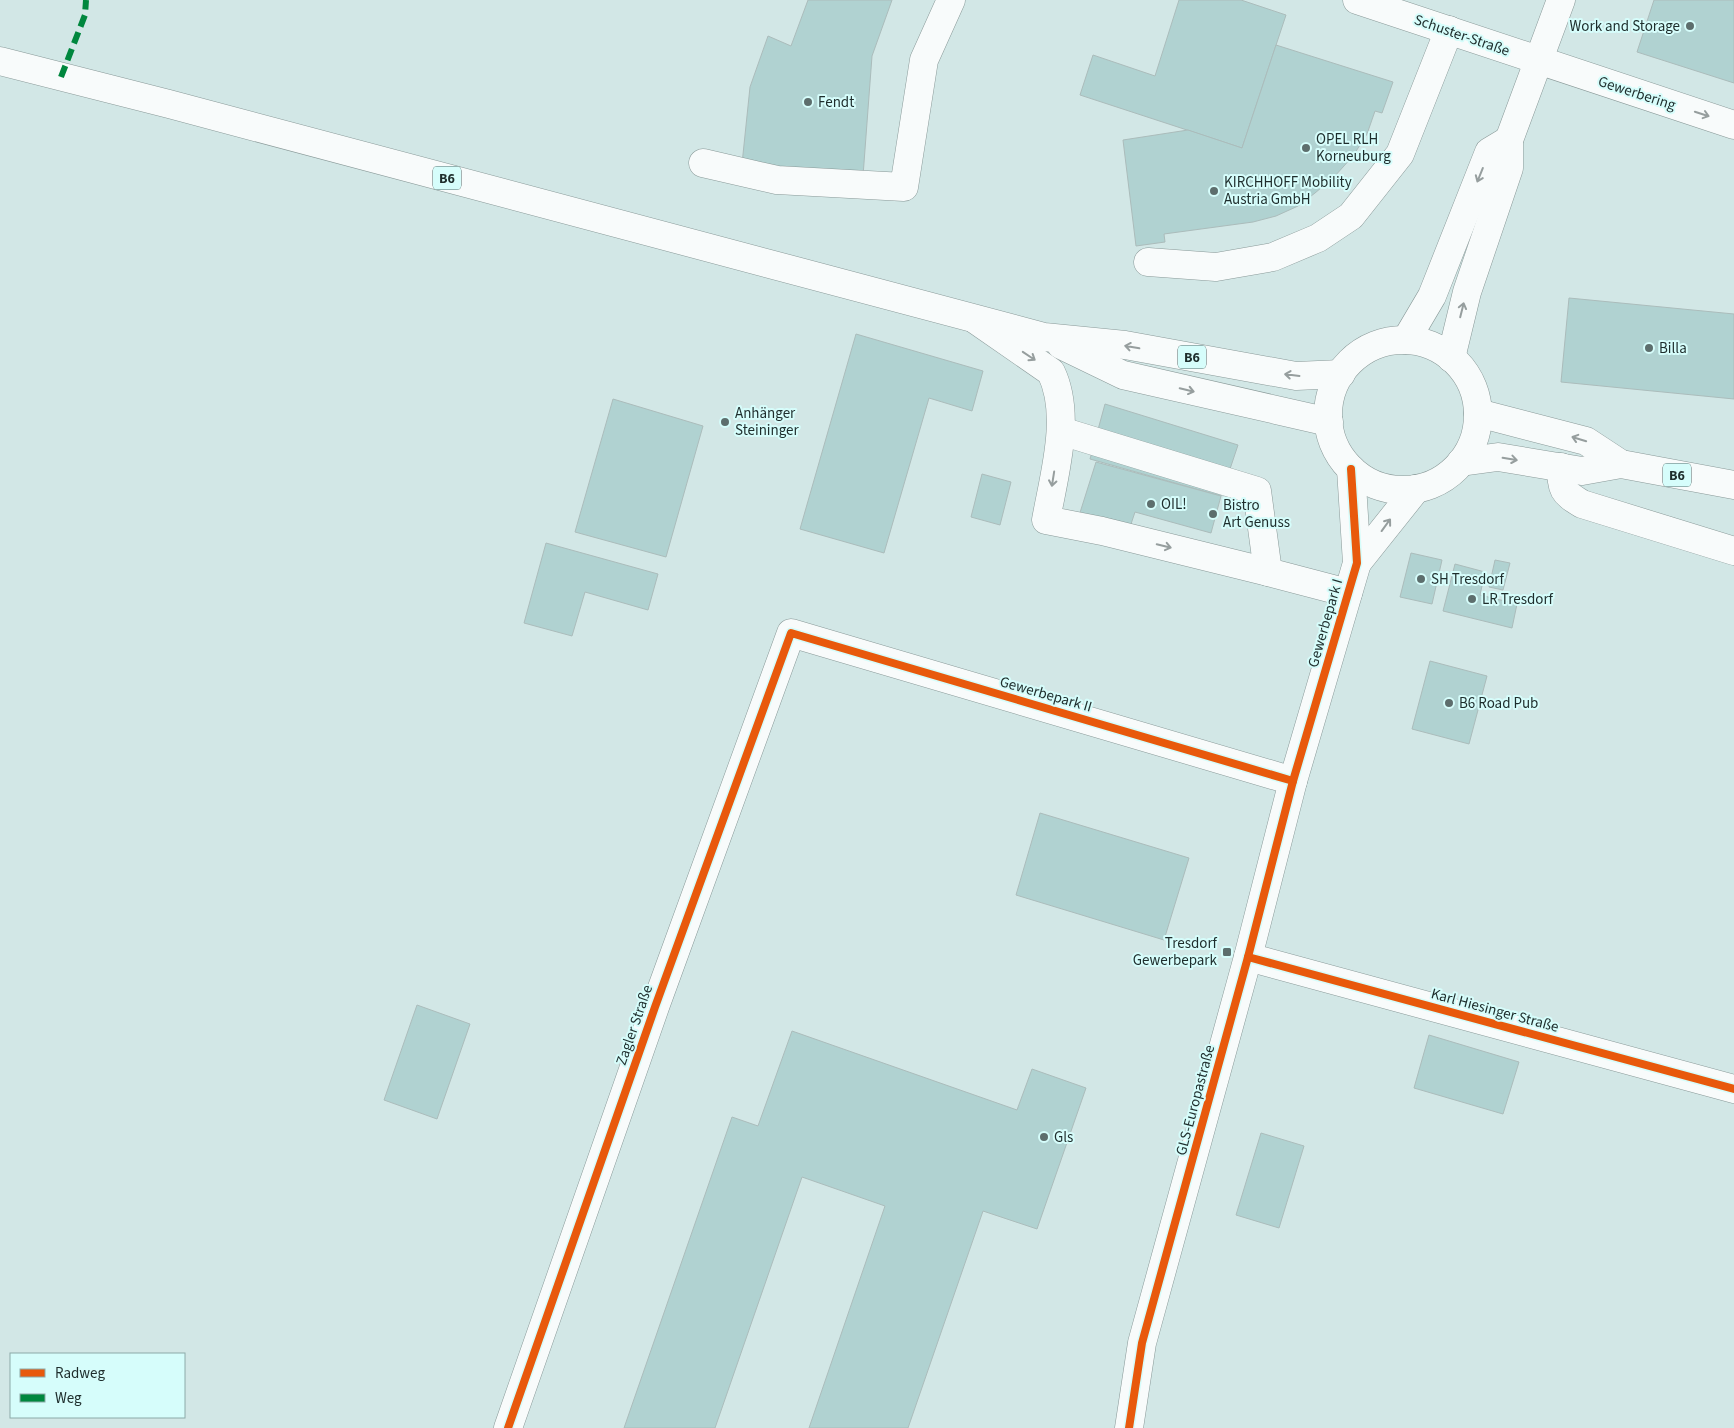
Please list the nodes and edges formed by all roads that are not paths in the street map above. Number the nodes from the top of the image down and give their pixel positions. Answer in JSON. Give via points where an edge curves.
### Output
{"nodes":[{"id":1,"x":951,"y":0,"type":"edge"},
{"id":2,"x":1357,"y":0,"type":"edge"},
{"id":3,"x":1562,"y":0,"type":"edge"},
{"id":4,"x":1449,"y":30,"type":"junction"},
{"id":5,"x":0,"y":61,"type":"edge"},
{"id":6,"x":1539,"y":61,"type":"junction"},
{"id":7,"x":1734,"y":124,"type":"edge"},
{"id":8,"x":1509,"y":140,"type":"junction"},
{"id":9,"x":703,"y":163,"type":"dead end"},
{"id":10,"x":1148,"y":262,"type":"dead end"},
{"id":11,"x":974,"y":319,"type":"junction"},
{"id":12,"x":1044,"y":337,"type":"junction"},
{"id":13,"x":1406,"y":340,"type":"junction"},
{"id":14,"x":1452,"y":358,"type":"junction"},
{"id":15,"x":1341,"y":374,"type":"junction"},
{"id":16,"x":1478,"y":412,"type":"junction"},
{"id":17,"x":1329,"y":422,"type":"junction"},
{"id":18,"x":1061,"y":431,"type":"junction"},
{"id":19,"x":1461,"y":462,"type":"junction"},
{"id":20,"x":1621,"y":464,"type":"junction"},
{"id":21,"x":1561,"y":467,"type":"junction"},
{"id":22,"x":1351,"y":469,"type":"junction"},
{"id":23,"x":1734,"y":485,"type":"edge"},
{"id":24,"x":1416,"y":489,"type":"junction"},
{"id":25,"x":1734,"y":551,"type":"edge"},
{"id":26,"x":1357,"y":563,"type":"junction"},
{"id":27,"x":1268,"y":572,"type":"junction"},
{"id":28,"x":1348,"y":593,"type":"junction"},
{"id":29,"x":791,"y":633,"type":"joint"},
{"id":30,"x":1293,"y":780,"type":"junction"},
{"id":31,"x":1248,"y":958,"type":"junction"},
{"id":32,"x":1734,"y":1089,"type":"edge"},
{"id":33,"x":508,"y":1428,"type":"edge"},
{"id":34,"x":1130,"y":1428,"type":"edge"}],
"edges":[{"from":1,"to":9,"type":"street","via":[[924,60],[904,187],[777,180]]},
{"from":2,"to":4,"type":"street","name":"Schuster-Straße"},
{"from":3,"to":6,"type":"street"},
{"from":4,"to":6,"type":"street","name":"Schuster-Straße"},
{"from":4,"to":10,"type":"street","via":[[1400,154],[1351,216],[1318,238],[1273,256],[1216,267]]},
{"from":5,"to":11,"type":"street","number":"B6"},
{"from":6,"to":7,"type":"street","name":"Gewerbering","one_way":true},
{"from":6,"to":8,"type":"street"},
{"from":8,"to":13,"type":"street","one_way":true,"via":[[1489,152],[1432,296]]},
{"from":14,"to":8,"type":"street","one_way":true,"via":[[1467,292],[1509,168]]},
{"from":11,"to":12,"type":"street","number":"B6"},
{"from":11,"to":18,"type":"street","one_way":true,"via":[[1050,372],[1058,392]]},
{"from":15,"to":12,"type":"street","number":"B6","one_way":true,"via":[[1296,376],[1125,345]]},
{"from":12,"to":17,"type":"street","number":"B6","one_way":true,"via":[[1123,375]]},
{"from":13,"to":14,"type":"street","via":[[1430,345]]},
{"from":13,"to":15,"type":"street","via":[[1369,348],[1350,362]]},
{"from":14,"to":16,"type":"street","via":[[1470,382]]},
{"from":15,"to":17,"type":"street","via":[[1333,389]]},
{"from":16,"to":19,"type":"street","via":[[1471,447]]},
{"from":20,"to":16,"type":"street","number":"B6","one_way":true,"via":[[1586,440]]},
{"from":17,"to":22,"type":"street","via":[[1332,440]]},
{"from":18,"to":27,"type":"street","via":[[1257,491]]},
{"from":18,"to":27,"type":"street","one_way":true,"via":[[1046,520]]},
{"from":19,"to":21,"type":"street","number":"B6","one_way":true,"via":[[1498,457]]},
{"from":19,"to":24,"type":"street","via":[[1433,484]]},
{"from":20,"to":21,"type":"street","number":"B6","via":[[1582,471]]},
{"from":20,"to":23,"type":"street","number":"B6"},
{"from":21,"to":25,"type":"street","via":[[1562,484],[1568,496],[1582,504]]},
{"from":22,"to":24,"type":"street","via":[[1365,480],[1381,486],[1398,490]]},
{"from":22,"to":26,"type":"street","name":"Gewerbepark I"},
{"from":26,"to":24,"type":"street","name":"Gewerbepark I","one_way":true},
{"from":26,"to":28,"type":"street","name":"Gewerbepark I"},
{"from":27,"to":28,"type":"street"},
{"from":28,"to":30,"type":"street","name":"Gewerbepark I"},
{"from":29,"to":30,"type":"street","name":"Gewerbepark II"},
{"from":29,"to":33,"type":"street","name":"Zagler Straße","via":[[655,1007]]},
{"from":30,"to":31,"type":"street","name":"GLS-Europastraße"},
{"from":31,"to":32,"type":"street","name":"Karl Hiesinger Straße"},
{"from":31,"to":34,"type":"street","name":"GLS-Europastraße","via":[[1142,1343]]}]}
